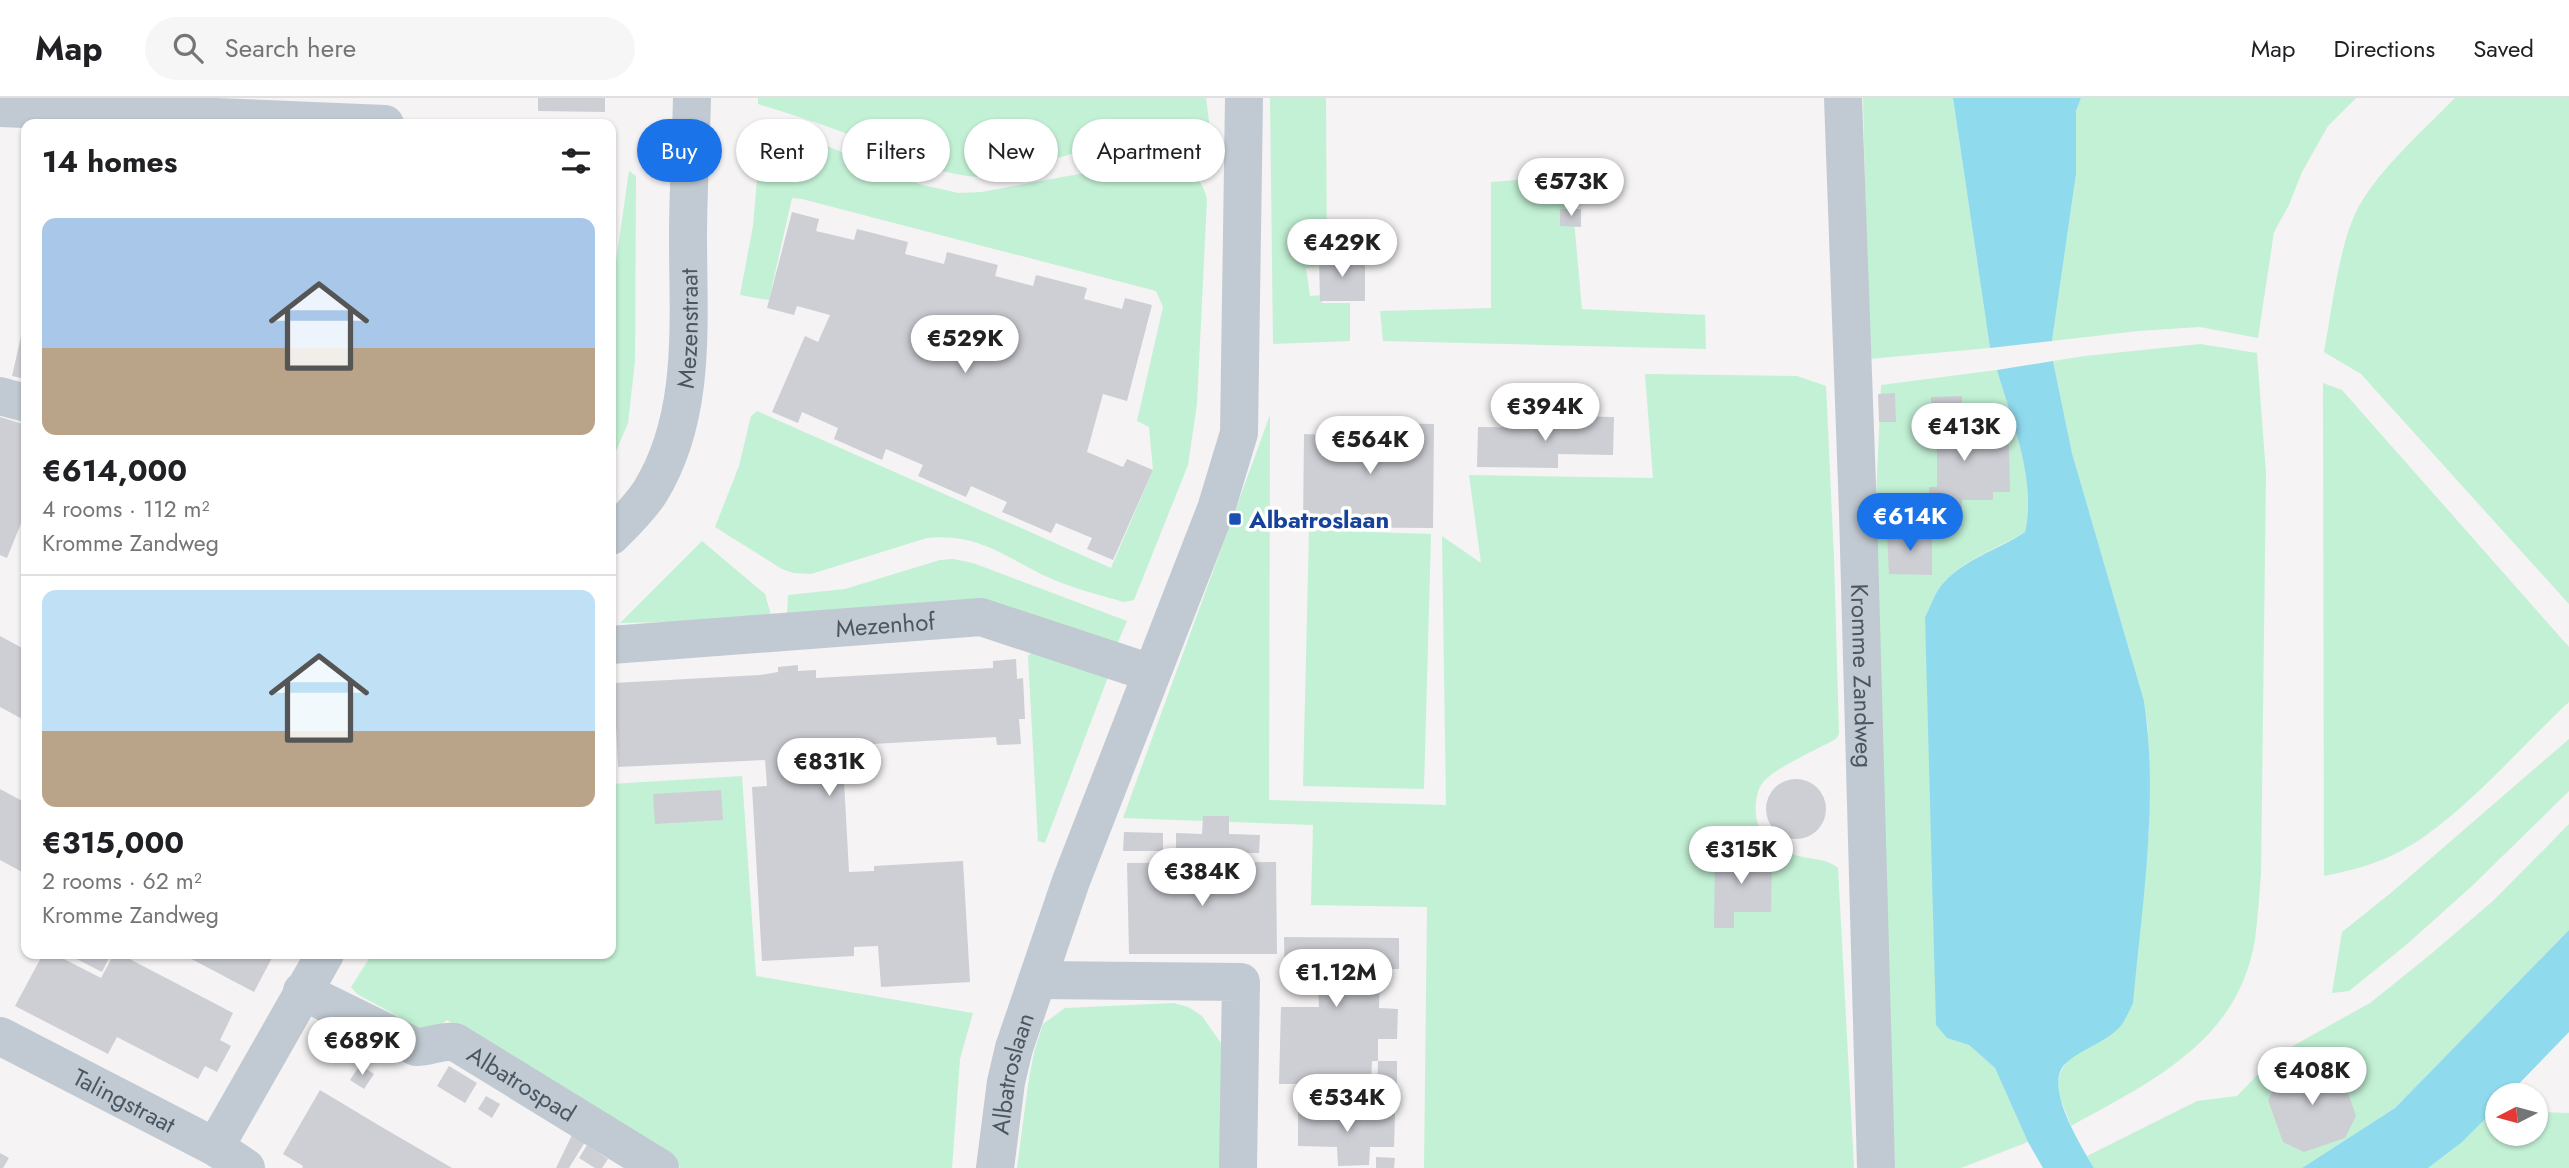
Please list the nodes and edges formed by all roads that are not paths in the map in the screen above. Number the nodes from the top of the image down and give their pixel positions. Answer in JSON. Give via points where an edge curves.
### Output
{"nodes":[{"id":1,"x":692,"y":98,"type":"edge"},
{"id":2,"x":1244,"y":98,"type":"edge"},
{"id":3,"x":1843,"y":98,"type":"edge"},
{"id":4,"x":0,"y":108,"type":"edge"},
{"id":5,"x":265,"y":119,"type":"edge"},
{"id":6,"x":0,"y":396,"type":"edge"},
{"id":7,"x":21,"y":402,"type":"edge"},
{"id":8,"x":616,"y":531,"type":"edge"},
{"id":9,"x":616,"y":645,"type":"edge"},
{"id":10,"x":1151,"y":673,"type":"junction"},
{"id":11,"x":322,"y":959,"type":"edge"},
{"id":12,"x":1038,"y":980,"type":"junction"},
{"id":13,"x":302,"y":991,"type":"junction"},
{"id":14,"x":0,"y":1036,"type":"edge"},
{"id":15,"x":215,"y":1147,"type":"junction"},
{"id":16,"x":246,"y":1168,"type":"edge"},
{"id":17,"x":660,"y":1168,"type":"edge"},
{"id":18,"x":995,"y":1168,"type":"edge"},
{"id":19,"x":1238,"y":1168,"type":"edge"},
{"id":20,"x":1876,"y":1168,"type":"edge"}],
"edges":[{"from":1,"to":8,"type":"street","name":"Mezenstraat","via":[[689,341],[680,417],[650,492]]},
{"from":2,"to":10,"type":"street","name":"Albatroslaan","via":[[1239,433],[1216,509]]},
{"from":3,"to":20,"type":"street","name":"Kromme Zandweg"},
{"from":4,"to":5,"type":"street"},
{"from":6,"to":7,"type":"street"},
{"from":9,"to":10,"type":"street","name":"Mezenhof","via":[[981,617]]},
{"from":10,"to":12,"type":"street","name":"Albatroslaan"},
{"from":11,"to":13,"type":"street"},
{"from":12,"to":18,"type":"street","name":"Albatroslaan","via":[[1006,1082]]},
{"from":12,"to":19,"type":"street","name":"Albatroslaan","via":[[1241,982]]},
{"from":13,"to":15,"type":"street"},
{"from":13,"to":17,"type":"street","name":"Albatrospad","via":[[416,1047],[443,1040],[455,1042]]},
{"from":14,"to":15,"type":"street","name":"Talingstraat"},
{"from":15,"to":16,"type":"street","name":"Talingstraat"}]}
